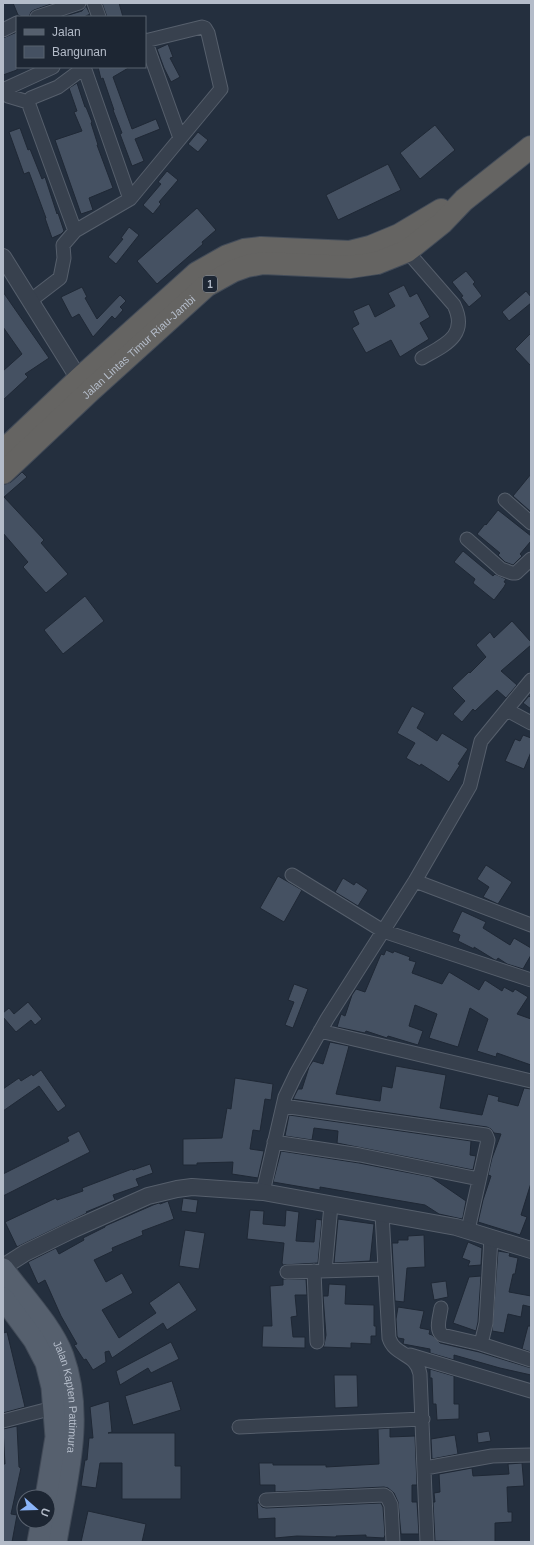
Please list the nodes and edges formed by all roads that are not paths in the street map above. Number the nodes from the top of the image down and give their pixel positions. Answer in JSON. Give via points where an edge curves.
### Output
{"nodes":[{"id":1,"x":79,"y":3,"type":"edge"},
{"id":2,"x":94,"y":3,"type":"edge"},
{"id":3,"x":40,"y":16,"type":"edge"},
{"id":4,"x":99,"y":16,"type":"edge"},
{"id":5,"x":16,"y":24,"type":"edge"},
{"id":6,"x":3,"y":30,"type":"edge"},
{"id":7,"x":146,"y":40,"type":"edge"},
{"id":8,"x":146,"y":43,"type":"edge"},
{"id":9,"x":51,"y":68,"type":"edge"},
{"id":10,"x":83,"y":68,"type":"edge"},
{"id":11,"x":84,"y":68,"type":"edge"},
{"id":12,"x":4,"y":89,"type":"edge"},
{"id":13,"x":28,"y":102,"type":"junction"},
{"id":14,"x":180,"y":138,"type":"junction"},
{"id":15,"x":531,"y":147,"type":"edge"},
{"id":16,"x":130,"y":199,"type":"junction"},
{"id":17,"x":464,"y":200,"type":"junction"},
{"id":18,"x":75,"y":230,"type":"junction"},
{"id":19,"x":407,"y":251,"type":"junction"},
{"id":20,"x":3,"y":257,"type":"edge"},
{"id":21,"x":30,"y":301,"type":"junction"},
{"id":22,"x":422,"y":358,"type":"dead end"},
{"id":23,"x":79,"y":379,"type":"junction"},
{"id":24,"x":3,"y":451,"type":"edge"},
{"id":25,"x":3,"y":473,"type":"edge"},
{"id":26,"x":505,"y":500,"type":"dead end"},
{"id":27,"x":531,"y":523,"type":"edge"},
{"id":28,"x":467,"y":539,"type":"dead end"},
{"id":29,"x":531,"y":559,"type":"edge"},
{"id":30,"x":531,"y":680,"type":"edge"},
{"id":31,"x":507,"y":710,"type":"junction"},
{"id":32,"x":531,"y":724,"type":"edge"},
{"id":33,"x":292,"y":875,"type":"dead end"},
{"id":34,"x":415,"y":881,"type":"junction"},
{"id":35,"x":531,"y":925,"type":"edge"},
{"id":36,"x":383,"y":931,"type":"junction"},
{"id":37,"x":531,"y":980,"type":"edge"},
{"id":38,"x":320,"y":1031,"type":"junction"},
{"id":39,"x":531,"y":1081,"type":"edge"},
{"id":40,"x":283,"y":1106,"type":"junction"},
{"id":41,"x":274,"y":1142,"type":"junction"},
{"id":42,"x":479,"y":1179,"type":"junction"},
{"id":43,"x":263,"y":1192,"type":"junction"},
{"id":44,"x":331,"y":1205,"type":"junction"},
{"id":45,"x":382,"y":1214,"type":"junction"},
{"id":46,"x":468,"y":1230,"type":"junction"},
{"id":47,"x":492,"y":1238,"type":"junction"},
{"id":48,"x":531,"y":1250,"type":"edge"},
{"id":49,"x":3,"y":1268,"type":"edge"},
{"id":50,"x":385,"y":1269,"type":"junction"},
{"id":51,"x":319,"y":1271,"type":"junction"},
{"id":52,"x":287,"y":1272,"type":"dead end"},
{"id":53,"x":3,"y":1298,"type":"edge"},
{"id":54,"x":441,"y":1308,"type":"dead end"},
{"id":55,"x":317,"y":1342,"type":"dead end"},
{"id":56,"x":481,"y":1344,"type":"junction"},
{"id":57,"x":402,"y":1353,"type":"junction"},
{"id":58,"x":531,"y":1360,"type":"edge"},
{"id":59,"x":531,"y":1391,"type":"edge"},
{"id":60,"x":53,"y":1408,"type":"junction"},
{"id":61,"x":423,"y":1419,"type":"junction"},
{"id":62,"x":3,"y":1421,"type":"edge"},
{"id":63,"x":239,"y":1427,"type":"dead end"},
{"id":64,"x":531,"y":1455,"type":"edge"},
{"id":65,"x":425,"y":1468,"type":"junction"},
{"id":66,"x":47,"y":1489,"type":"edge"},
{"id":67,"x":266,"y":1500,"type":"dead end"},
{"id":68,"x":40,"y":1529,"type":"edge"},
{"id":69,"x":38,"y":1542,"type":"edge"},
{"id":70,"x":56,"y":1542,"type":"edge"},
{"id":71,"x":393,"y":1542,"type":"edge"},
{"id":72,"x":427,"y":1542,"type":"edge"}],
"edges":[{"from":1,"to":3,"type":"street"},
{"from":2,"to":4,"type":"street"},
{"from":5,"to":6,"type":"street"},
{"from":7,"to":14,"type":"street","via":[[202,27],[208,33],[222,88]]},
{"from":8,"to":14,"type":"street"},
{"from":9,"to":12,"type":"street"},
{"from":10,"to":13,"type":"street","via":[[58,87],[31,98]]},
{"from":11,"to":16,"type":"street"},
{"from":12,"to":13,"type":"street","via":[[8,96]]},
{"from":13,"to":18,"type":"street"},
{"from":14,"to":16,"type":"street"},
{"from":15,"to":17,"type":"highway","name":"Jalan Lintas Timur Riau-Jambi","number":"1"},
{"from":16,"to":18,"type":"street"},
{"from":17,"to":19,"type":"highway","name":"Jalan Lintas Timur Riau-Jambi","number":"1","via":[[442,223]]},
{"from":17,"to":23,"type":"highway","name":"Jalan Lintas Timur Riau-Jambi","number":"1","via":[[399,235],[360,250],[350,252],[261,248],[227,256],[197,273]]},
{"from":18,"to":21,"type":"street","via":[[63,245],[64,258],[60,278]]},
{"from":19,"to":22,"type":"street","via":[[454,305],[459,315],[458,330],[454,337]]},
{"from":19,"to":25,"type":"highway","name":"Jalan Lintas Timur Riau-Jambi","number":"1","via":[[364,266],[263,264],[240,268],[219,278],[206,286],[96,385]]},
{"from":20,"to":21,"type":"street"},
{"from":21,"to":23,"type":"street"},
{"from":23,"to":24,"type":"highway","name":"Jalan Lintas Timur Riau-Jambi","number":"1"},
{"from":26,"to":27,"type":"street"},
{"from":28,"to":29,"type":"street","via":[[501,569],[512,573],[519,572]]},
{"from":30,"to":31,"type":"street"},
{"from":31,"to":32,"type":"street"},
{"from":31,"to":34,"type":"street","via":[[481,741],[470,786]]},
{"from":33,"to":36,"type":"street"},
{"from":34,"to":35,"type":"street"},
{"from":34,"to":36,"type":"street"},
{"from":36,"to":37,"type":"street"},
{"from":36,"to":38,"type":"street"},
{"from":38,"to":39,"type":"street"},
{"from":38,"to":40,"type":"street","via":[[296,1074]]},
{"from":40,"to":41,"type":"street"},
{"from":40,"to":42,"type":"street","via":[[484,1135],[488,1140]]},
{"from":41,"to":42,"type":"street","via":[[360,1155]]},
{"from":41,"to":43,"type":"street"},
{"from":42,"to":46,"type":"street"},
{"from":43,"to":44,"type":"street"},
{"from":43,"to":49,"type":"street","via":[[200,1187],[177,1188],[148,1196],[74,1229]]},
{"from":44,"to":45,"type":"street"},
{"from":44,"to":51,"type":"street"},
{"from":45,"to":46,"type":"street"},
{"from":45,"to":50,"type":"street"},
{"from":46,"to":47,"type":"street"},
{"from":47,"to":48,"type":"street"},
{"from":47,"to":56,"type":"street","via":[[486,1323]]},
{"from":49,"to":70,"type":"main road","name":"Jalan Kapten Pattimura","via":[[50,1331],[63,1356],[70,1384],[74,1438]]},
{"from":50,"to":51,"type":"street"},
{"from":50,"to":57,"type":"street","via":[[389,1338],[393,1346]]},
{"from":51,"to":52,"type":"street"},
{"from":51,"to":55,"type":"street"},
{"from":53,"to":60,"type":"main road","name":"Jalan Kapten Pattimura","via":[[34,1340],[46,1363],[52,1387]]},
{"from":54,"to":56,"type":"street","via":[[438,1328],[440,1333]]},
{"from":56,"to":58,"type":"street"},
{"from":57,"to":59,"type":"street"},
{"from":57,"to":61,"type":"street","via":[[419,1367]]},
{"from":60,"to":62,"type":"street"},
{"from":60,"to":66,"type":"main road","name":"Jalan Kapten Pattimura","via":[[56,1437]]},
{"from":61,"to":63,"type":"street"},
{"from":61,"to":65,"type":"street"},
{"from":64,"to":65,"type":"street","via":[[492,1456]]},
{"from":65,"to":72,"type":"street"},
{"from":67,"to":71,"type":"street","via":[[384,1495],[391,1505]]},
{"from":68,"to":69,"type":"main road"}]}
